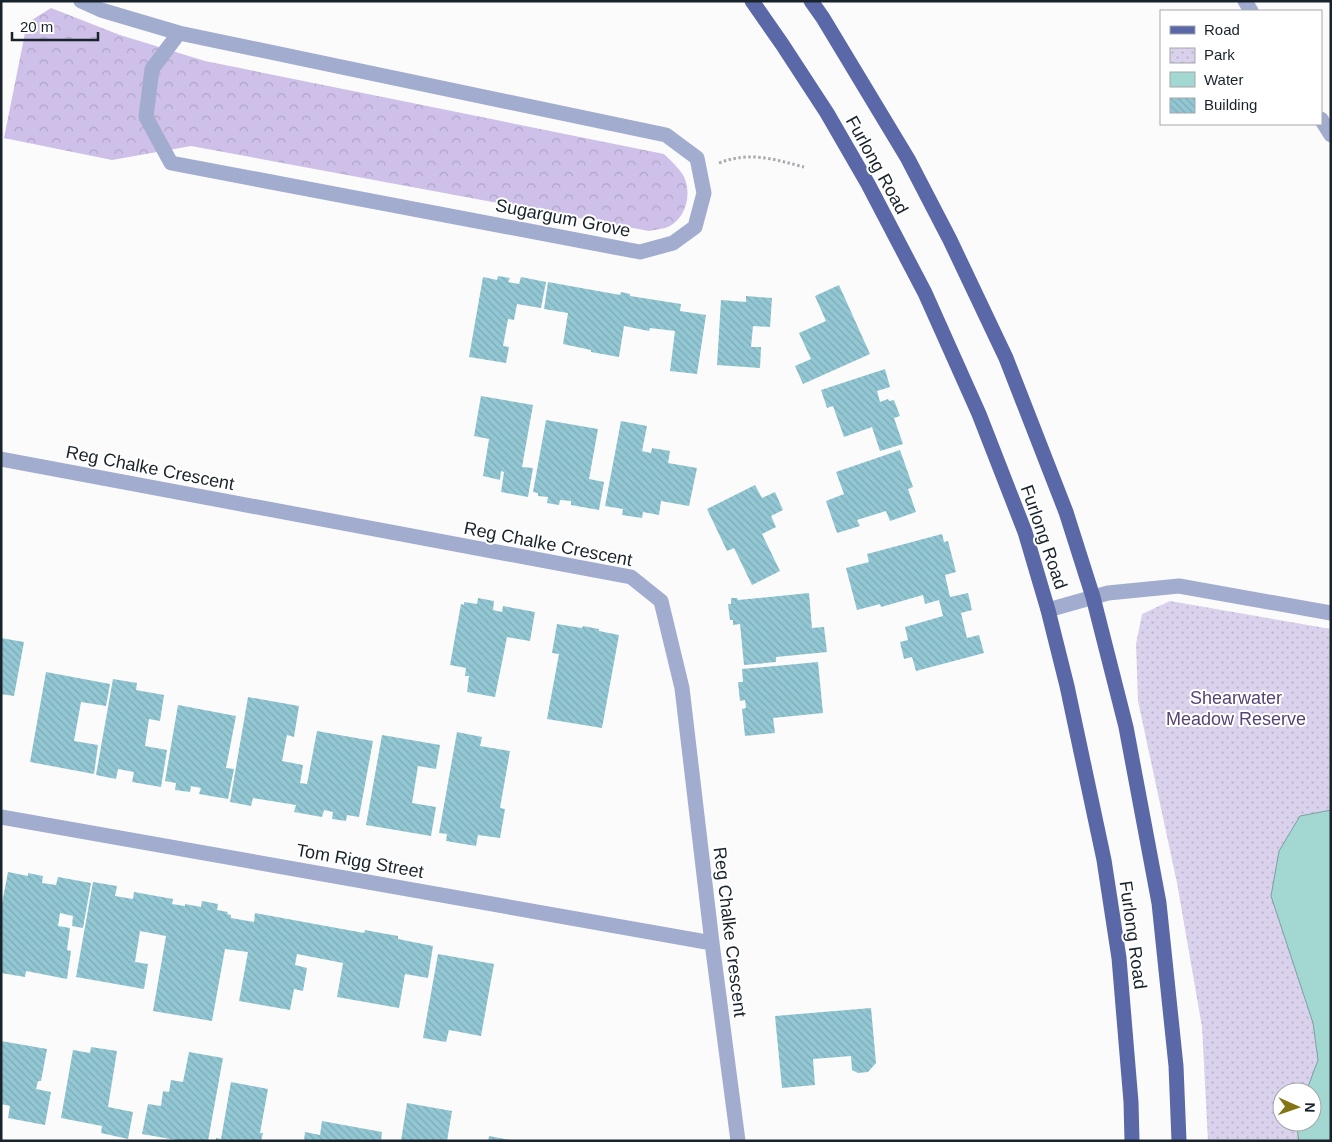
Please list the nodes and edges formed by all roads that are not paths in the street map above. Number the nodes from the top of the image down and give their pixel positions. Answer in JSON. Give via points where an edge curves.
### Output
{"nodes":[{"id":1,"x":81,"y":1,"type":"edge"},
{"id":2,"x":752,"y":1,"type":"edge"},
{"id":3,"x":811,"y":1,"type":"edge"},
{"id":4,"x":179,"y":33,"type":"junction"},
{"id":5,"x":1322,"y":121,"type":"edge"},
{"id":6,"x":1331,"y":135,"type":"edge"},
{"id":7,"x":1,"y":459,"type":"edge"},
{"id":8,"x":1093,"y":597,"type":"junction"},
{"id":9,"x":1048,"y":610,"type":"junction"},
{"id":10,"x":1331,"y":613,"type":"edge"},
{"id":11,"x":1,"y":817,"type":"edge"},
{"id":12,"x":712,"y":943,"type":"junction"},
{"id":13,"x":738,"y":1141,"type":"edge"},
{"id":14,"x":1132,"y":1141,"type":"edge"},
{"id":15,"x":1179,"y":1141,"type":"edge"}],
"edges":[{"from":1,"to":4,"type":"street","name":"Sugargum Grove"},
{"from":2,"to":9,"type":"main road","name":"Furlong Road","via":[[827,114],[925,292],[979,414],[1025,532]]},
{"from":3,"to":8,"type":"main road","name":"Furlong Road","via":[[908,159],[1006,358],[1066,512]]},
{"from":4,"to":4,"type":"street","name":"Sugargum Grove","via":[[666,135],[697,158],[704,193],[695,227],[672,243],[640,252],[171,163],[146,117],[152,69]]},
{"from":5,"to":6,"type":"street"},
{"from":7,"to":12,"type":"street","name":"Reg Chalke Crescent","via":[[631,577],[662,601],[682,688]]},
{"from":8,"to":9,"type":"street"},
{"from":8,"to":10,"type":"street","via":[[1178,586]]},
{"from":8,"to":15,"type":"main road","name":"Furlong Road","via":[[1126,727],[1159,903],[1176,1066]]},
{"from":9,"to":14,"type":"main road","name":"Furlong Road","via":[[1104,860],[1118,948],[1132,1102]]},
{"from":11,"to":12,"type":"street","name":"Tom Rigg Street"},
{"from":12,"to":13,"type":"street","name":"Reg Chalke Crescent"}]}
